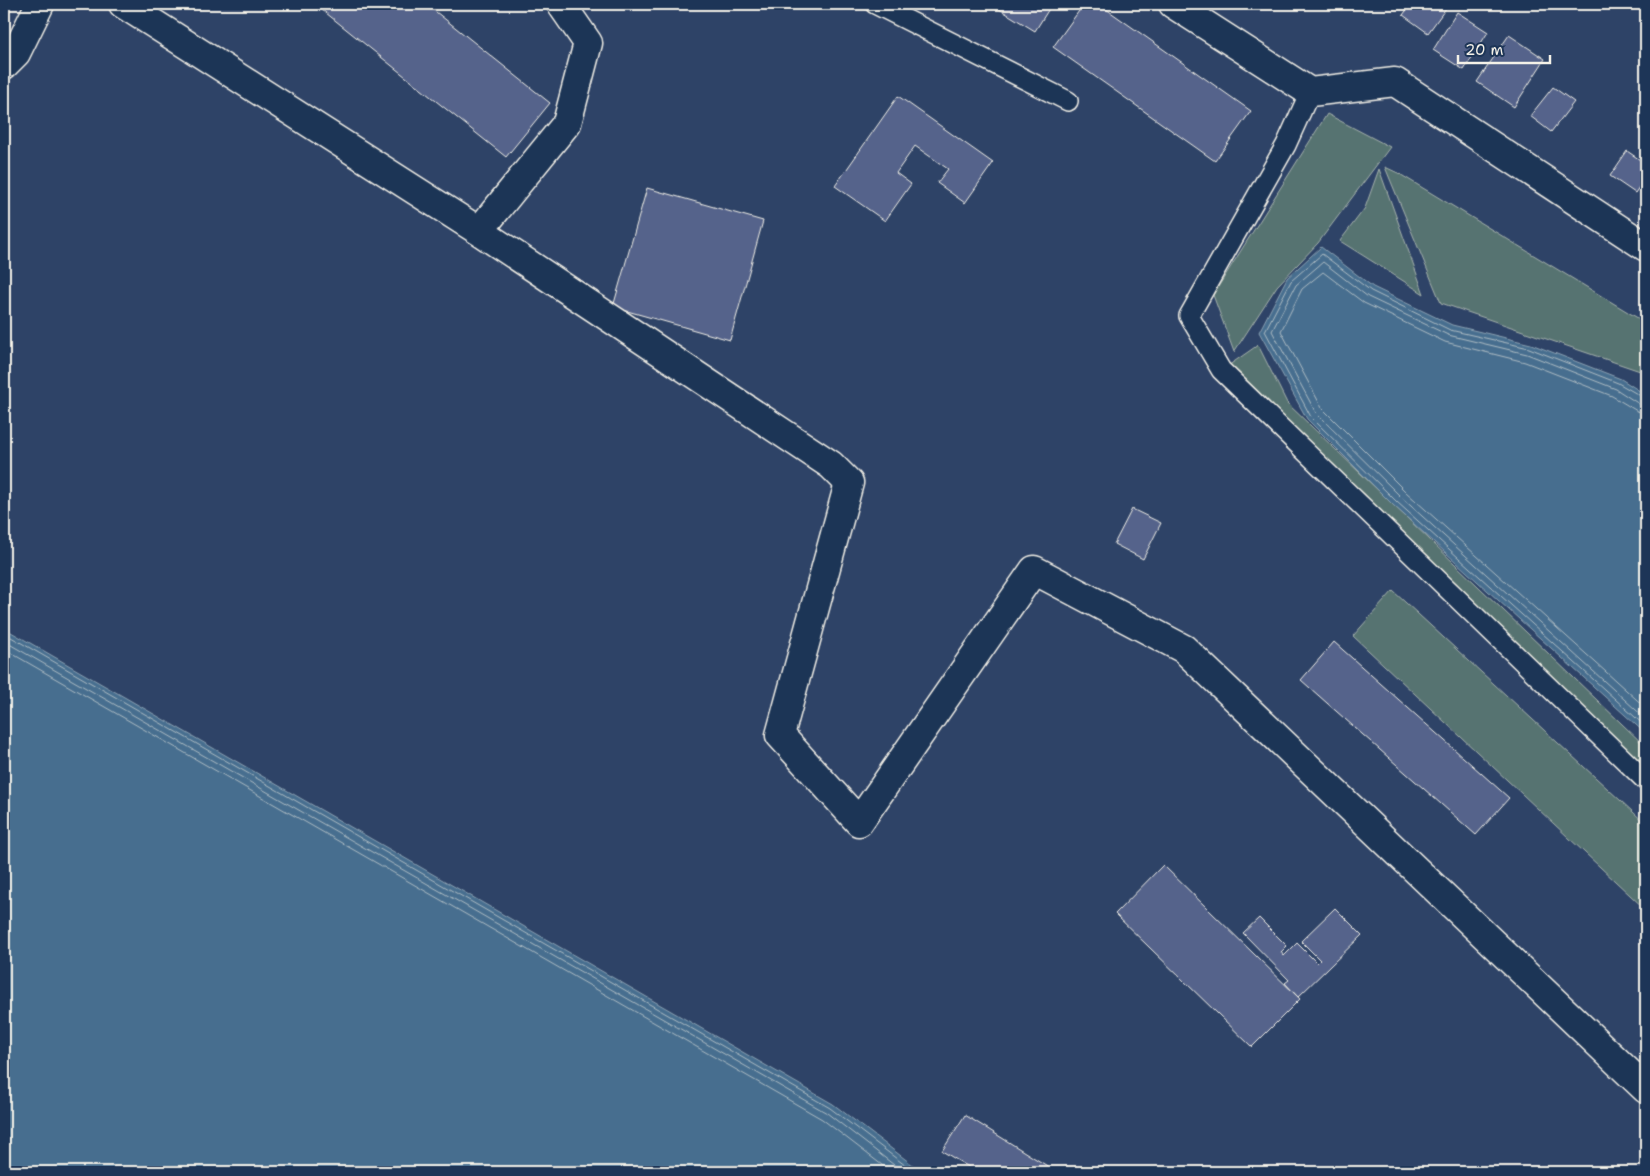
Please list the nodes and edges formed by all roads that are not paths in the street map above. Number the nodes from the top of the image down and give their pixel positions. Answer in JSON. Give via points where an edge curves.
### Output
{"nodes":[{"id":1,"x":40,"y":4,"type":"edge"},
{"id":2,"x":123,"y":4,"type":"edge"},
{"id":3,"x":560,"y":4,"type":"edge"},
{"id":4,"x":875,"y":4,"type":"edge"},
{"id":5,"x":1173,"y":4,"type":"edge"},
{"id":6,"x":4,"y":65,"type":"edge"},
{"id":7,"x":1310,"y":92,"type":"junction"},
{"id":8,"x":1068,"y":101,"type":"dead end"},
{"id":9,"x":479,"y":231,"type":"junction"},
{"id":10,"x":1646,"y":247,"type":"edge"},
{"id":11,"x":1646,"y":781,"type":"edge"},
{"id":12,"x":1646,"y":1089,"type":"edge"}],
"edges":[{"from":1,"to":6,"type":"street","via":[[16,53]]},
{"from":2,"to":9,"type":"street"},
{"from":3,"to":9,"type":"street","via":[[588,43],[567,123]]},
{"from":4,"to":8,"type":"lane"},
{"from":5,"to":7,"type":"street"},
{"from":7,"to":10,"type":"street","via":[[1395,82]]},
{"from":7,"to":11,"type":"lane","via":[[1286,145],[1189,316],[1221,370]]},
{"from":9,"to":12,"type":"street","via":[[831,465],[850,483],[780,735],[859,822],[1034,570],[1184,649]]}]}
